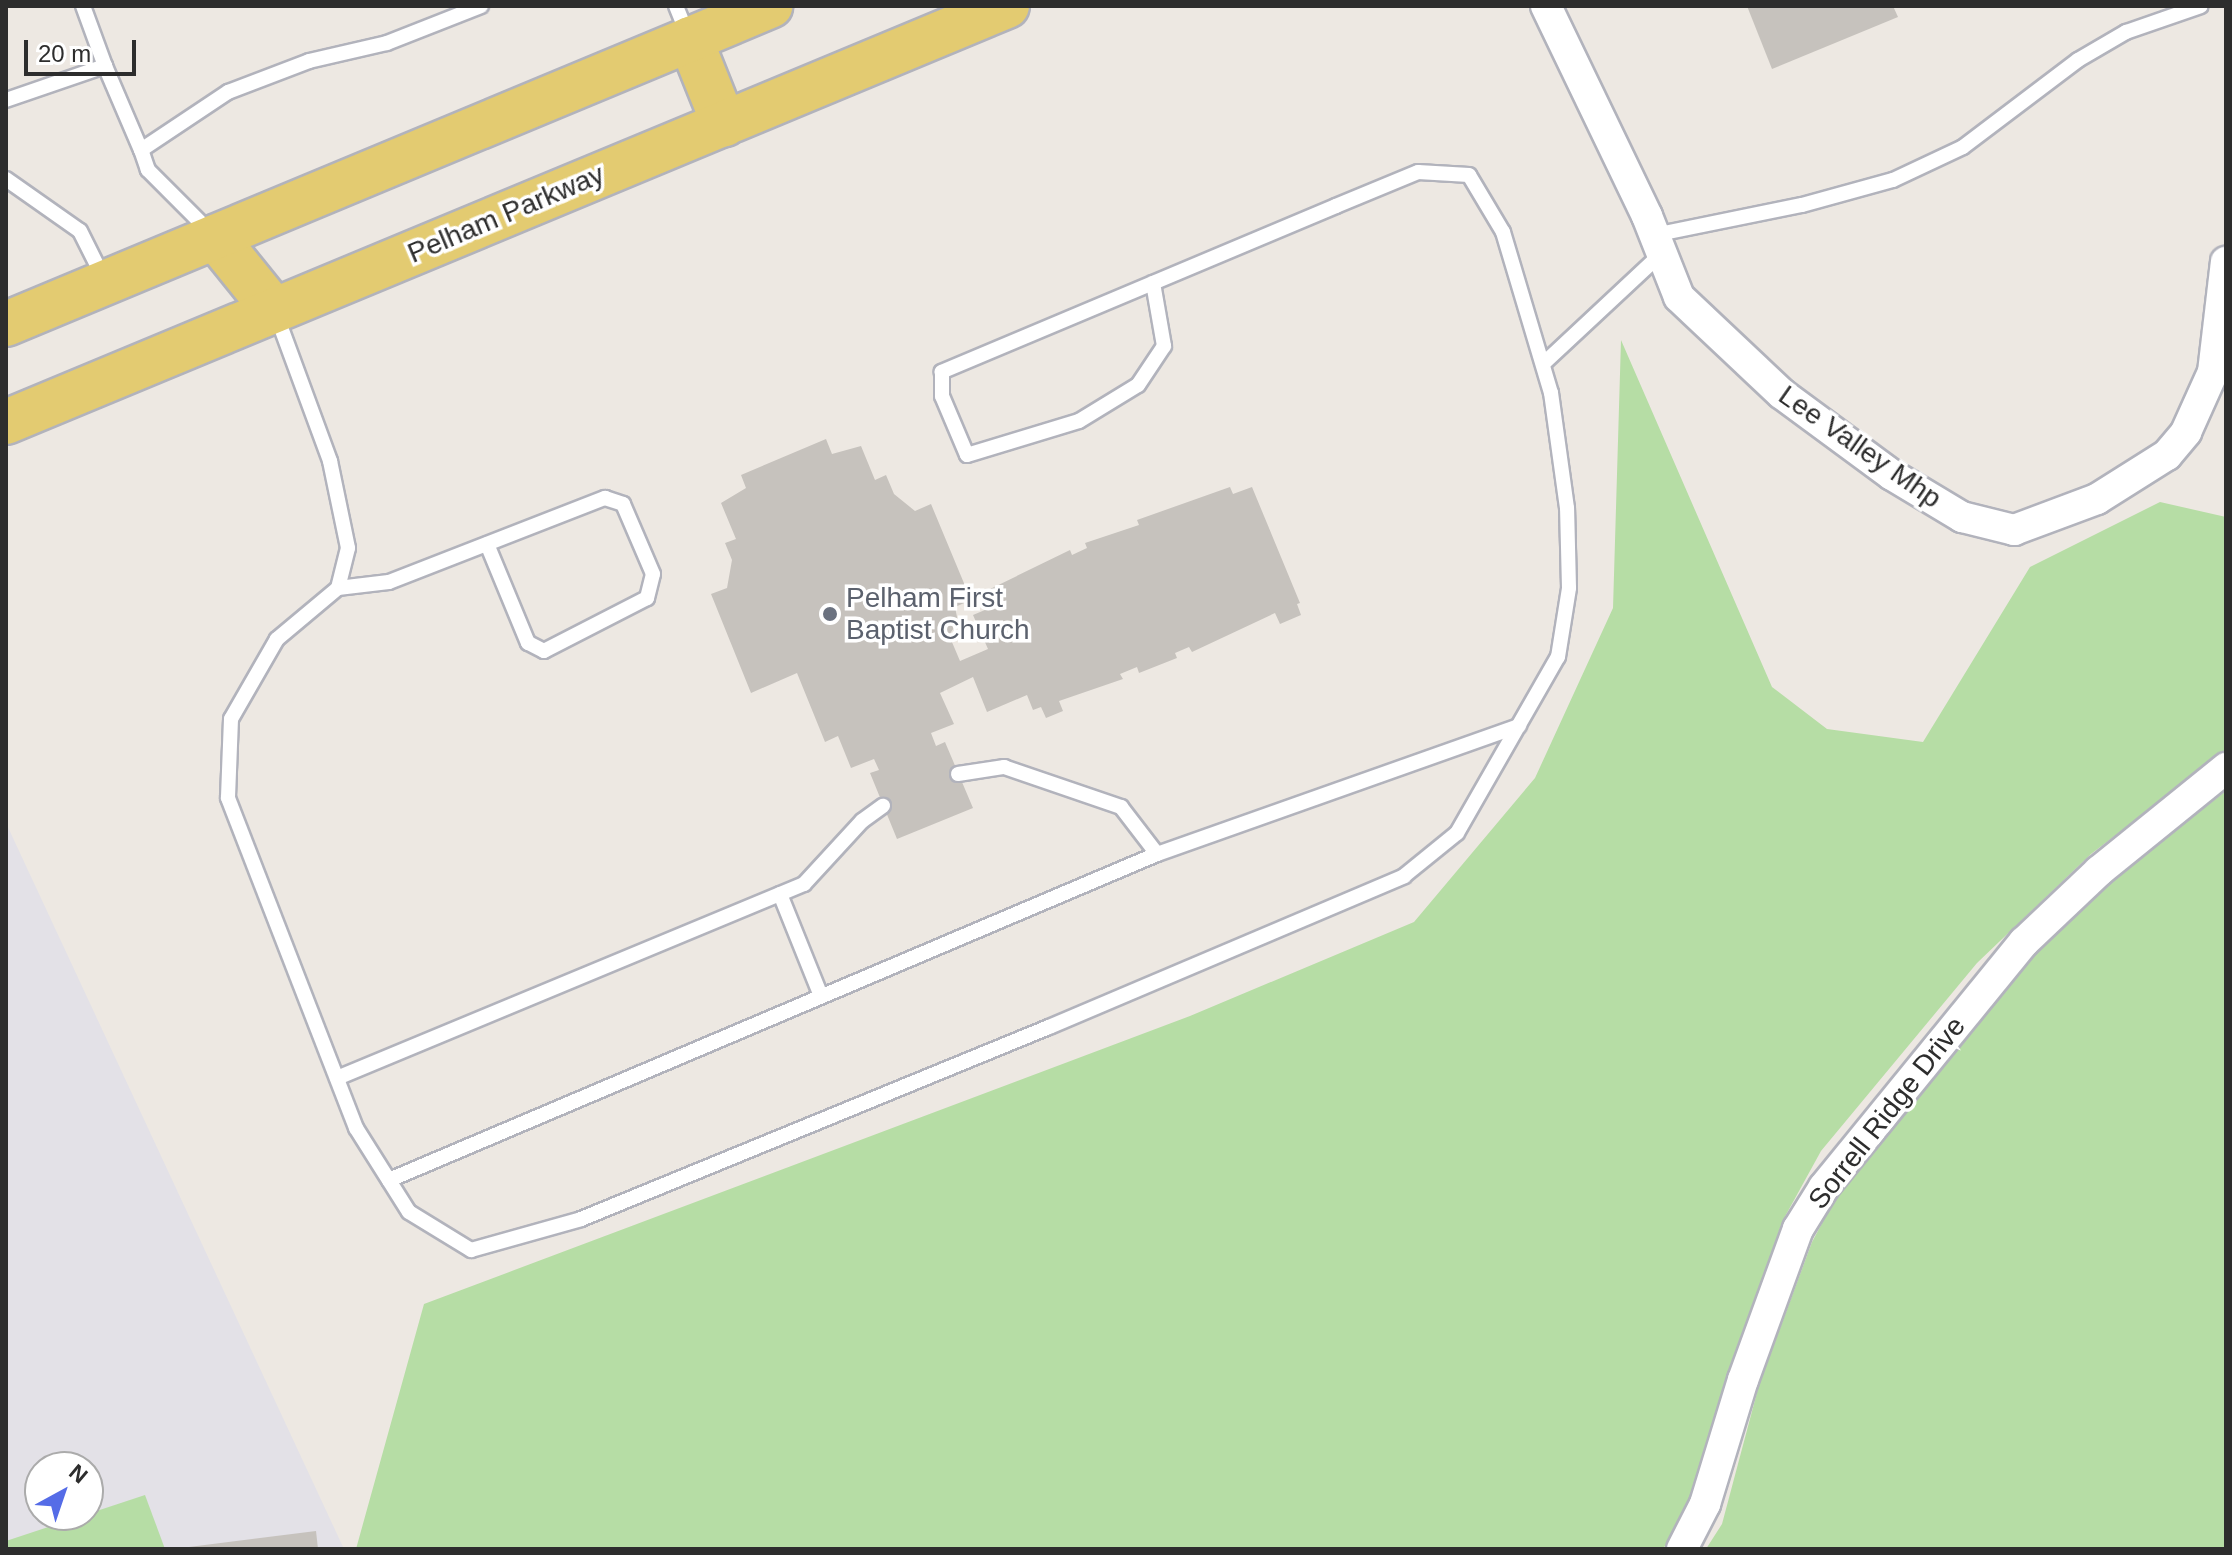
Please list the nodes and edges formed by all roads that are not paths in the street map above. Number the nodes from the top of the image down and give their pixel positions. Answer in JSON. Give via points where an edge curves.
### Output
{"nodes":[{"id":1,"x":83,"y":6,"type":"edge"},
{"id":2,"x":481,"y":6,"type":"edge"},
{"id":3,"x":770,"y":6,"type":"edge"},
{"id":4,"x":1007,"y":6,"type":"edge"},
{"id":5,"x":1546,"y":6,"type":"edge"},
{"id":6,"x":2201,"y":6,"type":"edge"},
{"id":7,"x":683,"y":23,"type":"edge"},
{"id":8,"x":105,"y":66,"type":"junction"},
{"id":9,"x":6,"y":100,"type":"edge"},
{"id":10,"x":724,"y":124,"type":"junction"},
{"id":11,"x":141,"y":150,"type":"junction"},
{"id":12,"x":6,"y":179,"type":"edge"},
{"id":13,"x":215,"y":237,"type":"junction"},
{"id":14,"x":1658,"y":244,"type":"junction"},
{"id":15,"x":2226,"y":262,"type":"edge"},
{"id":16,"x":106,"y":283,"type":"junction"},
{"id":17,"x":1153,"y":283,"type":"junction"},
{"id":18,"x":274,"y":310,"type":"junction"},
{"id":19,"x":6,"y":324,"type":"edge"},
{"id":20,"x":1543,"y":364,"type":"junction"},
{"id":21,"x":6,"y":422,"type":"edge"},
{"id":22,"x":487,"y":544,"type":"junction"},
{"id":23,"x":338,"y":588,"type":"junction"},
{"id":24,"x":1519,"y":726,"type":"junction"},
{"id":25,"x":2226,"y":768,"type":"edge"},
{"id":26,"x":958,"y":774,"type":"dead end"},
{"id":27,"x":883,"y":806,"type":"dead end"},
{"id":28,"x":1157,"y":854,"type":"junction"},
{"id":29,"x":780,"y":894,"type":"junction"},
{"id":30,"x":821,"y":996,"type":"junction"},
{"id":31,"x":337,"y":1078,"type":"junction"},
{"id":32,"x":389,"y":1180,"type":"junction"},
{"id":33,"x":1682,"y":1549,"type":"edge"}],
"edges":[{"from":1,"to":8,"type":"lane"},
{"from":2,"to":11,"type":"lane","via":[[387,43],[309,61],[228,92]]},
{"from":3,"to":7,"type":"main road"},
{"from":4,"to":10,"type":"main road","name":"Pelham Parkway"},
{"from":5,"to":14,"type":"street","name":"Lee Valley Mhp"},
{"from":6,"to":14,"type":"lane","via":[[2126,32],[2078,60],[1963,147],[1893,180]]},
{"from":7,"to":10,"type":"main road"},
{"from":7,"to":13,"type":"main road"},
{"from":8,"to":9,"type":"lane"},
{"from":8,"to":11,"type":"lane"},
{"from":10,"to":18,"type":"main road","name":"Pelham Parkway"},
{"from":11,"to":13,"type":"lane","via":[[148,170]]},
{"from":12,"to":16,"type":"lane","via":[[80,231]]},
{"from":13,"to":16,"type":"main road"},
{"from":13,"to":18,"type":"main road"},
{"from":14,"to":15,"type":"street","name":"Lee Valley Mhp","via":[[1679,297],[1782,394],[1939,503],[1995,529],[2014,530],[2062,515],[2125,483],[2167,455],[2186,432],[2213,372]]},
{"from":14,"to":20,"type":"lane"},
{"from":16,"to":19,"type":"main road"},
{"from":17,"to":17,"type":"lane","via":[[942,372],[942,396],[967,455],[1079,421],[1138,385],[1164,346]]},
{"from":17,"to":20,"type":"lane","via":[[1418,172],[1469,175],[1503,232]]},
{"from":18,"to":21,"type":"main road","name":"Pelham Parkway"},
{"from":18,"to":23,"type":"lane","via":[[330,461],[348,548]]},
{"from":20,"to":24,"type":"lane","via":[[1567,508],[1569,588],[1558,657]]},
{"from":22,"to":22,"type":"lane","via":[[605,498],[623,504],[653,574],[647,598],[544,651],[528,643]]},
{"from":22,"to":23,"type":"lane","via":[[389,582]]},
{"from":23,"to":31,"type":"lane","via":[[277,639],[231,719],[228,798]]},
{"from":24,"to":28,"type":"lane"},
{"from":24,"to":32,"type":"lane","via":[[1457,833],[1404,876],[581,1219],[471,1250],[409,1212]]},
{"from":25,"to":33,"type":"street","name":"Sorrell Ridge Drive","via":[[2099,871],[2024,942],[1824,1187],[1798,1229],[1705,1504]]},
{"from":26,"to":28,"type":"lane","via":[[1004,767],[1121,807]]},
{"from":27,"to":29,"type":"lane","via":[[862,821],[823,867]]},
{"from":28,"to":30,"type":"lane"},
{"from":29,"to":30,"type":"lane"},
{"from":29,"to":31,"type":"lane"},
{"from":30,"to":32,"type":"lane"},
{"from":31,"to":32,"type":"lane","via":[[356,1128]]}]}
